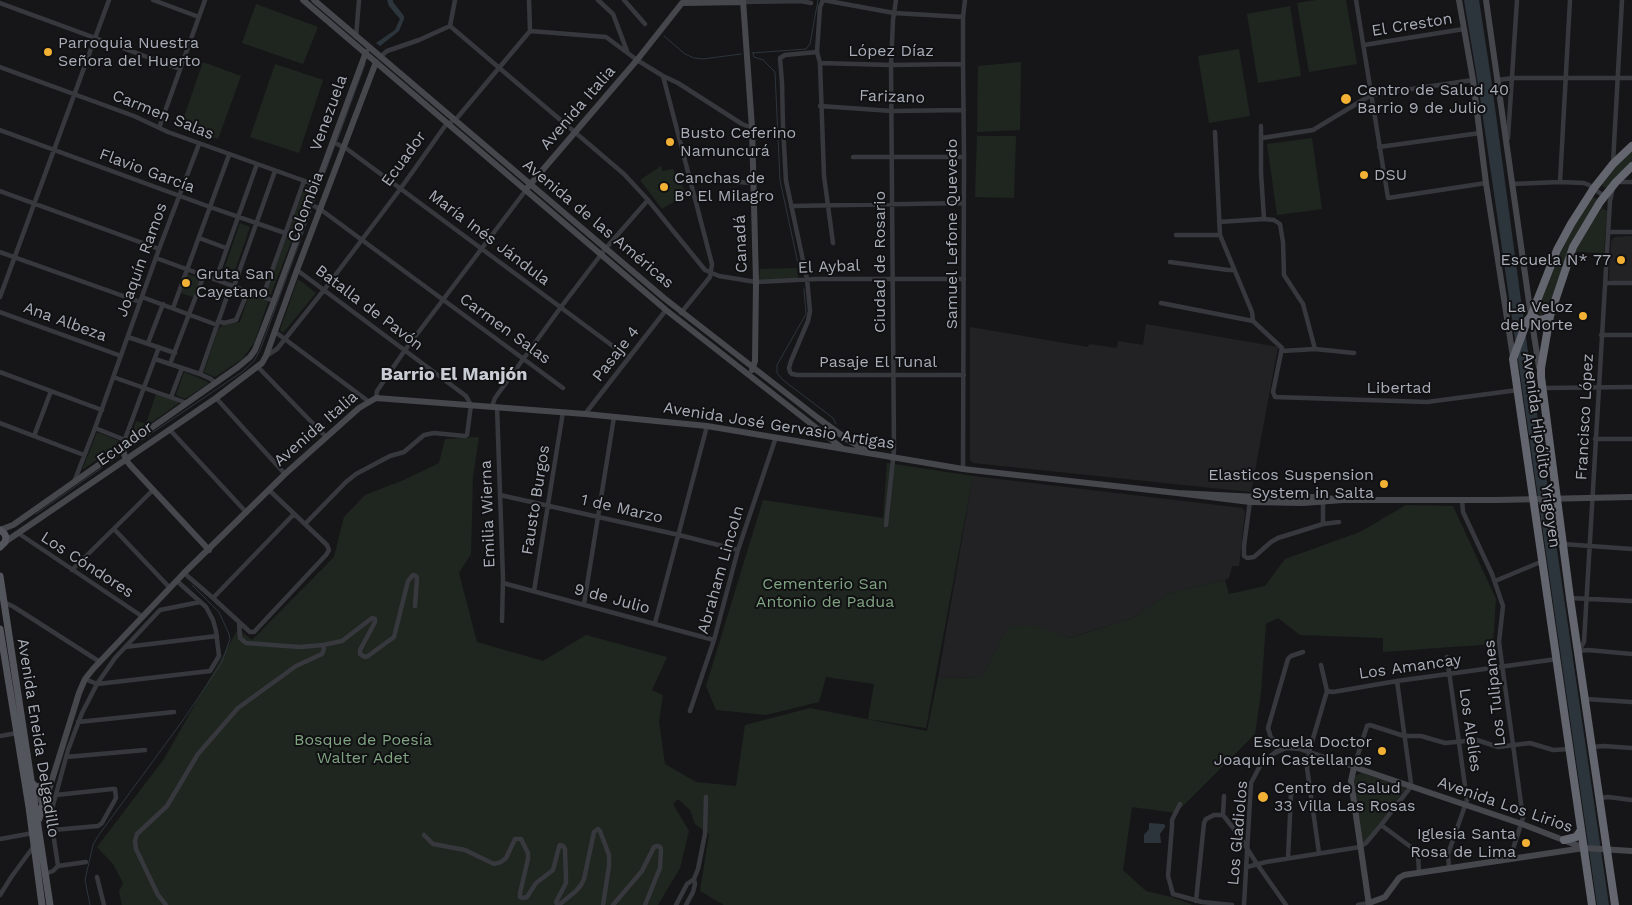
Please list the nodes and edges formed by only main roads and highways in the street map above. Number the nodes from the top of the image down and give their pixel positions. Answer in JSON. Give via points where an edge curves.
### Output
{"nodes":[{"id":1,"x":303,"y":0,"type":"edge"},
{"id":2,"x":314,"y":0,"type":"edge"},
{"id":3,"x":1459,"y":0,"type":"edge"},
{"id":4,"x":1486,"y":0,"type":"edge"},
{"id":5,"x":683,"y":1,"type":"edge"},
{"id":6,"x":743,"y":1,"type":"edge"},
{"id":7,"x":368,"y":46,"type":"junction"},
{"id":8,"x":365,"y":54,"type":"junction"},
{"id":9,"x":380,"y":57,"type":"junction"},
{"id":10,"x":376,"y":64,"type":"junction"},
{"id":11,"x":452,"y":122,"type":"junction"},
{"id":12,"x":1632,"y":146,"type":"edge"},
{"id":13,"x":1632,"y":166,"type":"edge"},
{"id":14,"x":531,"y":184,"type":"junction"},
{"id":15,"x":526,"y":190,"type":"junction"},
{"id":16,"x":679,"y":315,"type":"junction"},
{"id":17,"x":1550,"y":316,"type":"junction"},
{"id":18,"x":1529,"y":319,"type":"junction"},
{"id":19,"x":250,"y":357,"type":"joint"},
{"id":20,"x":1513,"y":359,"type":"junction"},
{"id":21,"x":258,"y":367,"type":"joint"},
{"id":22,"x":751,"y":371,"type":"junction"},
{"id":23,"x":1541,"y":377,"type":"junction"},
{"id":24,"x":376,"y":398,"type":"joint"},
{"id":25,"x":122,"y":447,"type":"junction"},
{"id":26,"x":843,"y":448,"type":"junction"},
{"id":27,"x":876,"y":454,"type":"junction"},
{"id":28,"x":126,"y":460,"type":"junction"},
{"id":29,"x":1632,"y":497,"type":"edge"},
{"id":30,"x":1557,"y":499,"type":"junction"},
{"id":31,"x":1534,"y":500,"type":"junction"},
{"id":32,"x":0,"y":530,"type":"edge"},
{"id":33,"x":2,"y":547,"type":"edge"},
{"id":34,"x":209,"y":550,"type":"junction"},
{"id":35,"x":0,"y":576,"type":"edge"},
{"id":36,"x":0,"y":629,"type":"edge"},
{"id":37,"x":31,"y":782,"type":"junction"},
{"id":38,"x":48,"y":784,"type":"junction"},
{"id":39,"x":44,"y":799,"type":"junction"},
{"id":40,"x":31,"y":803,"type":"junction"},
{"id":41,"x":38,"y":824,"type":"junction"},
{"id":42,"x":1581,"y":830,"type":"junction"},
{"id":43,"x":36,"y":833,"type":"junction"},
{"id":44,"x":1564,"y":840,"type":"junction"},
{"id":45,"x":1584,"y":848,"type":"junction"},
{"id":46,"x":1607,"y":849,"type":"junction"},
{"id":47,"x":1632,"y":851,"type":"edge"},
{"id":48,"x":1385,"y":897,"type":"junction"},
{"id":49,"x":1369,"y":904,"type":"edge"},
{"id":50,"x":42,"y":905,"type":"edge"},
{"id":51,"x":50,"y":905,"type":"edge"},
{"id":52,"x":1379,"y":905,"type":"edge"},
{"id":53,"x":1592,"y":905,"type":"edge"},
{"id":54,"x":1615,"y":905,"type":"edge"}],
"edges":[{"from":1,"to":8,"type":"main road","name":"Avenida de las Américas"},
{"from":2,"to":7,"type":"main road","name":"Avenida de las Américas"},
{"from":3,"to":20,"type":"main road","name":"Avenida Hipólito Yrigoyen"},
{"from":4,"to":18,"type":"main road","name":"Avenida Hipólito Yrigoyen"},
{"from":5,"to":6,"type":"main road"},
{"from":5,"to":14,"type":"main road","name":"Avenida Italia"},
{"from":6,"to":22,"type":"main road","name":"Canadá","via":[[752,128],[756,282]]},
{"from":7,"to":8,"type":"main road","name":"Venezuela"},
{"from":7,"to":9,"type":"main road","name":"Avenida de las Américas"},
{"from":8,"to":10,"type":"main road","name":"Avenida de las Américas"},
{"from":8,"to":19,"type":"main road","name":"Venezuela"},
{"from":9,"to":10,"type":"main road","name":"Colombia"},
{"from":9,"to":11,"type":"main road","name":"Avenida de las Américas"},
{"from":10,"to":11,"type":"main road","name":"Avenida de las Américas"},
{"from":10,"to":21,"type":"main road","name":"Colombia","via":[[266,356]]},
{"from":11,"to":14,"type":"main road","name":"Avenida de las Américas"},
{"from":11,"to":15,"type":"main road","name":"Avenida de las Américas"},
{"from":12,"to":18,"type":"highway","via":[[1594,188],[1560,243]]},
{"from":13,"to":17,"type":"highway","via":[[1615,183],[1573,247]]},
{"from":14,"to":15,"type":"main road","name":"Avenida Italia"},
{"from":14,"to":16,"type":"main road","name":"Avenida de las Américas"},
{"from":15,"to":16,"type":"main road","name":"Avenida de las Américas","via":[[666,310]]},
{"from":16,"to":22,"type":"main road","name":"Avenida de las Américas"},
{"from":17,"to":18,"type":"highway","via":[[1542,320]]},
{"from":17,"to":23,"type":"highway"},
{"from":18,"to":20,"type":"highway"},
{"from":18,"to":23,"type":"main road","name":"Avenida Hipólito Yrigoyen"},
{"from":19,"to":25,"type":"main road","name":"Ecuador"},
{"from":20,"to":31,"type":"highway","name":"Avenida Hipólito Yrigoyen"},
{"from":21,"to":28,"type":"main road","name":"Ecuador"},
{"from":22,"to":26,"type":"main road","name":"Avenida de las Américas"},
{"from":22,"to":27,"type":"main road","name":"Avenida de las Américas","via":[[848,440]]},
{"from":23,"to":30,"type":"highway","name":"Avenida Hipólito Yrigoyen"},
{"from":24,"to":26,"type":"main road","name":"Avenida José Gervasio Artigas","via":[[707,426]]},
{"from":24,"to":34,"type":"main road","name":"Avenida Italia","via":[[368,401],[285,474]]},
{"from":25,"to":28,"type":"main road"},
{"from":25,"to":32,"type":"main road","name":"Ecuador","via":[[13,525]]},
{"from":26,"to":27,"type":"main road","name":"Avenida José Gervasio Artigas"},
{"from":27,"to":31,"type":"main road","name":"Avenida José Gervasio Artigas","via":[[963,469],[1250,500]]},
{"from":28,"to":33,"type":"main road","name":"Ecuador"},
{"from":28,"to":34,"type":"main road"},
{"from":29,"to":30,"type":"main road","name":"Avenida José Gervasio Artigas"},
{"from":30,"to":31,"type":"main road","name":"Avenida José Gervasio Artigas"},
{"from":30,"to":46,"type":"highway","name":"Avenida Hipólito Yrigoyen"},
{"from":31,"to":42,"type":"highway","name":"Avenida Hipólito Yrigoyen"},
{"from":32,"to":33,"type":"main road","via":[[5,535]]},
{"from":34,"to":38,"type":"main road","name":"Avenida Italia","via":[[86,679]]},
{"from":35,"to":37,"type":"main road","name":"Avenida Eneida Delgadillo"},
{"from":36,"to":40,"type":"main road","name":"Avenida Eneida Delgadillo"},
{"from":37,"to":38,"type":"main road","via":[[36,787]]},
{"from":37,"to":40,"type":"main road","name":"Avenida Eneida Delgadillo"},
{"from":38,"to":39,"type":"main road","name":"Avenida Italia"},
{"from":38,"to":40,"type":"main road","name":"Avenida Italia"},
{"from":39,"to":40,"type":"main road"},
{"from":39,"to":41,"type":"main road"},
{"from":40,"to":41,"type":"main road","name":"Avenida Eneida Delgadillo"},
{"from":40,"to":43,"type":"main road","name":"Avenida Eneida Delgadillo"},
{"from":41,"to":43,"type":"main road","name":"Avenida Eneida Delgadillo"},
{"from":42,"to":44,"type":"highway","via":[[1576,836]]},
{"from":42,"to":45,"type":"highway","name":"Avenida Hipólito Yrigoyen"},
{"from":43,"to":50,"type":"main road","name":"Avenida Eneida Delgadillo","via":[[34,846]]},
{"from":43,"to":51,"type":"main road","name":"Avenida Eneida Delgadillo"},
{"from":44,"to":45,"type":"main road","name":"Avenida Los Lirios"},
{"from":44,"to":49,"type":"main road","name":"Avenida Los Lirios","via":[[1354,768],[1351,781]]},
{"from":45,"to":46,"type":"main road"},
{"from":45,"to":48,"type":"main road","via":[[1401,876]]},
{"from":45,"to":53,"type":"highway","name":"Avenida Hipólito Yrigoyen"},
{"from":46,"to":47,"type":"main road"},
{"from":46,"to":54,"type":"highway","name":"Avenida Hipólito Yrigoyen"},
{"from":48,"to":49,"type":"main road"},
{"from":48,"to":52,"type":"main road"}]}
